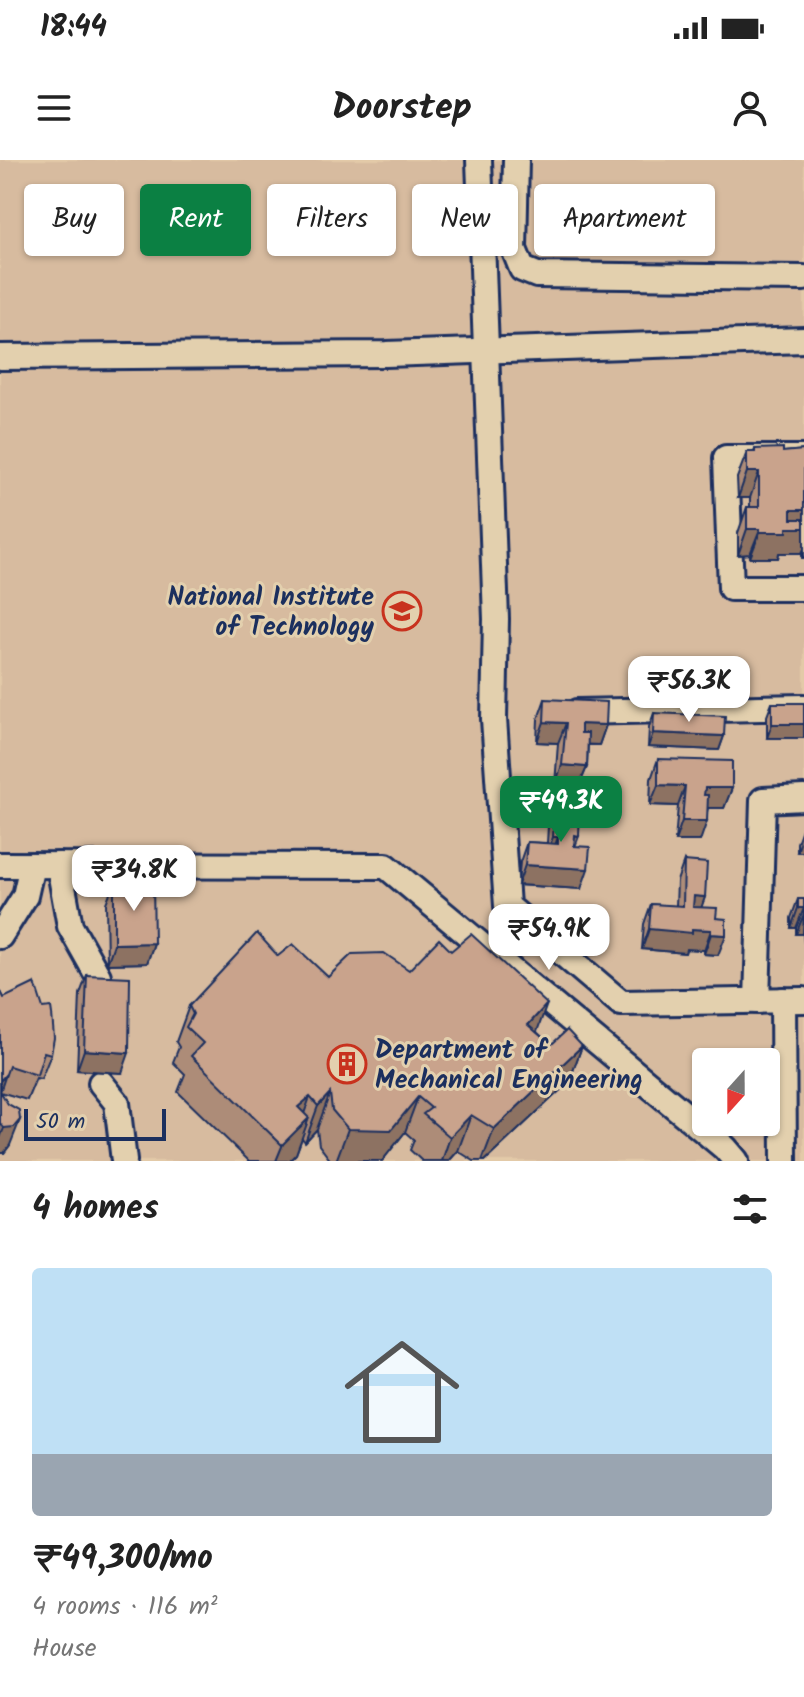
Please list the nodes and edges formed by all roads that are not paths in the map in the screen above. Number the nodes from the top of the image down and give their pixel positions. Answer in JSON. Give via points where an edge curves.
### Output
{"nodes":[{"id":1,"x":479,"y":160,"type":"edge"},
{"id":2,"x":516,"y":160,"type":"edge"},
{"id":3,"x":804,"y":278,"type":"edge"},
{"id":4,"x":804,"y":340,"type":"edge"},
{"id":5,"x":486,"y":351,"type":"junction"},
{"id":6,"x":0,"y":357,"type":"edge"},
{"id":7,"x":804,"y":458,"type":"edge"},
{"id":8,"x":804,"y":588,"type":"edge"},
{"id":9,"x":804,"y":707,"type":"edge"},
{"id":10,"x":547,"y":712,"type":"edge"},
{"id":11,"x":804,"y":798,"type":"edge"},
{"id":12,"x":0,"y":865,"type":"edge"},
{"id":13,"x":32,"y":865,"type":"junction"},
{"id":14,"x":59,"y":865,"type":"junction"},
{"id":15,"x":0,"y":936,"type":"edge"},
{"id":16,"x":98,"y":976,"type":"edge"},
{"id":17,"x":794,"y":1000,"type":"edge"},
{"id":18,"x":757,"y":1001,"type":"junction"},
{"id":19,"x":101,"y":1083,"type":"dead end"},
{"id":20,"x":124,"y":1161,"type":"edge"},
{"id":21,"x":736,"y":1161,"type":"edge"},
{"id":22,"x":784,"y":1161,"type":"edge"}],
"edges":[{"from":1,"to":5,"type":"street"},
{"from":2,"to":3,"type":"street","via":[[514,249],[522,269],[537,275]]},
{"from":4,"to":5,"type":"street"},
{"from":5,"to":6,"type":"street"},
{"from":5,"to":18,"type":"street","via":[[496,619],[494,719],[507,906],[621,1003]]},
{"from":7,"to":8,"type":"street","via":[[726,458],[731,588]]},
{"from":9,"to":10,"type":"street"},
{"from":11,"to":18,"type":"street","via":[[763,800]]},
{"from":12,"to":13,"type":"street"},
{"from":13,"to":14,"type":"street"},
{"from":13,"to":15,"type":"street","via":[[25,896]]},
{"from":14,"to":16,"type":"street","via":[[70,926]]},
{"from":14,"to":21,"type":"street","via":[[386,866]]},
{"from":17,"to":18,"type":"street"},
{"from":17,"to":22,"type":"street"},
{"from":19,"to":20,"type":"street","via":[[117,1103]]}]}
